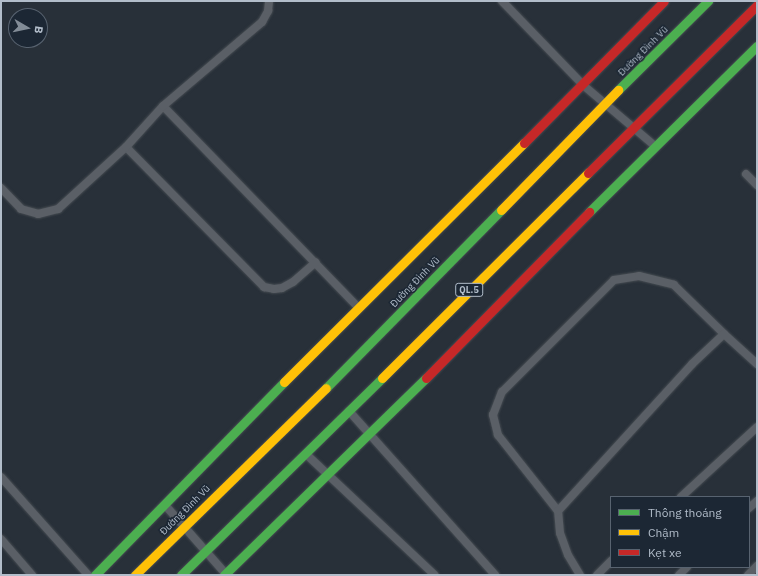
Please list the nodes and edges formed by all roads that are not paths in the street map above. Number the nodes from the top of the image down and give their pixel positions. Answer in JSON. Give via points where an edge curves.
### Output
{"nodes":[{"id":1,"x":269,"y":1,"type":"edge"},
{"id":2,"x":502,"y":1,"type":"edge"},
{"id":3,"x":664,"y":1,"type":"edge"},
{"id":4,"x":708,"y":1,"type":"edge"},
{"id":5,"x":757,"y":5,"type":"edge"},
{"id":6,"x":757,"y":46,"type":"edge"},
{"id":7,"x":583,"y":85,"type":"junction"},
{"id":8,"x":605,"y":103,"type":"junction"},
{"id":9,"x":163,"y":106,"type":"junction"},
{"id":10,"x":633,"y":128,"type":"junction"},
{"id":11,"x":655,"y":146,"type":"junction"},
{"id":12,"x":126,"y":147,"type":"junction"},
{"id":13,"x":746,"y":174,"type":"dead end"},
{"id":14,"x":757,"y":185,"type":"edge"},
{"id":15,"x":1,"y":188,"type":"edge"},
{"id":16,"x":316,"y":262,"type":"junction"},
{"id":17,"x":359,"y":308,"type":"junction"},
{"id":18,"x":724,"y":334,"type":"junction"},
{"id":19,"x":757,"y":364,"type":"edge"},
{"id":20,"x":348,"y":410,"type":"junction"},
{"id":21,"x":757,"y":427,"type":"edge"},
{"id":22,"x":368,"y":435,"type":"junction"},
{"id":23,"x":306,"y":454,"type":"junction"},
{"id":24,"x":327,"y":474,"type":"junction"},
{"id":25,"x":1,"y":477,"type":"edge"},
{"id":26,"x":682,"y":496,"type":"edge"},
{"id":27,"x":164,"y":504,"type":"junction"},
{"id":28,"x":558,"y":511,"type":"junction"},
{"id":29,"x":184,"y":527,"type":"junction"},
{"id":30,"x":1,"y":539,"type":"edge"},
{"id":31,"x":205,"y":551,"type":"junction"},
{"id":32,"x":610,"y":562,"type":"edge"},
{"id":33,"x":757,"y":566,"type":"edge"},
{"id":34,"x":32,"y":575,"type":"edge"},
{"id":35,"x":88,"y":575,"type":"edge"},
{"id":36,"x":95,"y":575,"type":"edge"},
{"id":37,"x":135,"y":575,"type":"edge"},
{"id":38,"x":181,"y":575,"type":"edge"},
{"id":39,"x":225,"y":575,"type":"edge"},
{"id":40,"x":435,"y":575,"type":"edge"},
{"id":41,"x":495,"y":575,"type":"edge"},
{"id":42,"x":580,"y":575,"type":"edge"},
{"id":43,"x":597,"y":575,"type":"edge"},
{"id":44,"x":748,"y":575,"type":"edge"}],
"edges":[{"from":1,"to":9,"type":"lane","via":[[268,11],[262,22]]},
{"from":2,"to":7,"type":"lane"},
{"from":3,"to":7,"type":"highway","name":"Đường Đình Vũ"},
{"from":4,"to":8,"type":"highway","name":"Đường Đình Vũ"},
{"from":5,"to":10,"type":"highway","number":"QL.5"},
{"from":6,"to":11,"type":"highway"},
{"from":7,"to":8,"type":"lane"},
{"from":7,"to":17,"type":"highway","name":"Đường Đình Vũ"},
{"from":8,"to":10,"type":"lane"},
{"from":8,"to":29,"type":"highway","name":"Đường Đình Vũ","via":[[374,340]]},
{"from":9,"to":12,"type":"lane"},
{"from":9,"to":16,"type":"lane"},
{"from":10,"to":11,"type":"lane"},
{"from":10,"to":20,"type":"highway","number":"QL.5"},
{"from":11,"to":22,"type":"highway"},
{"from":12,"to":15,"type":"lane","via":[[58,209],[38,214],[21,209]]},
{"from":12,"to":16,"type":"lane","via":[[264,287],[282,288]]},
{"from":13,"to":14,"type":"lane"},
{"from":16,"to":17,"type":"lane"},
{"from":17,"to":27,"type":"highway","name":"Đường Đình Vũ"},
{"from":18,"to":19,"type":"lane"},
{"from":18,"to":28,"type":"lane","via":[[692,364]]},
{"from":18,"to":28,"type":"lane","via":[[674,285],[639,276],[614,280],[502,392],[493,415],[498,435]]},
{"from":20,"to":22,"type":"lane"},
{"from":20,"to":23,"type":"highway","number":"QL.5"},
{"from":21,"to":26,"type":"lane"},
{"from":22,"to":24,"type":"highway"},
{"from":22,"to":41,"type":"lane"},
{"from":23,"to":24,"type":"lane"},
{"from":23,"to":31,"type":"highway","number":"QL.5"},
{"from":24,"to":39,"type":"highway"},
{"from":24,"to":40,"type":"lane"},
{"from":25,"to":35,"type":"lane"},
{"from":27,"to":29,"type":"lane"},
{"from":27,"to":36,"type":"highway","name":"Đường Đình Vũ"},
{"from":28,"to":42,"type":"lane","via":[[560,533],[568,555]]},
{"from":29,"to":31,"type":"lane"},
{"from":29,"to":37,"type":"highway","name":"Đường Đình Vũ"},
{"from":30,"to":34,"type":"lane"},
{"from":31,"to":38,"type":"highway","number":"QL.5"},
{"from":31,"to":39,"type":"lane"},
{"from":32,"to":43,"type":"lane"},
{"from":33,"to":44,"type":"lane"}]}
